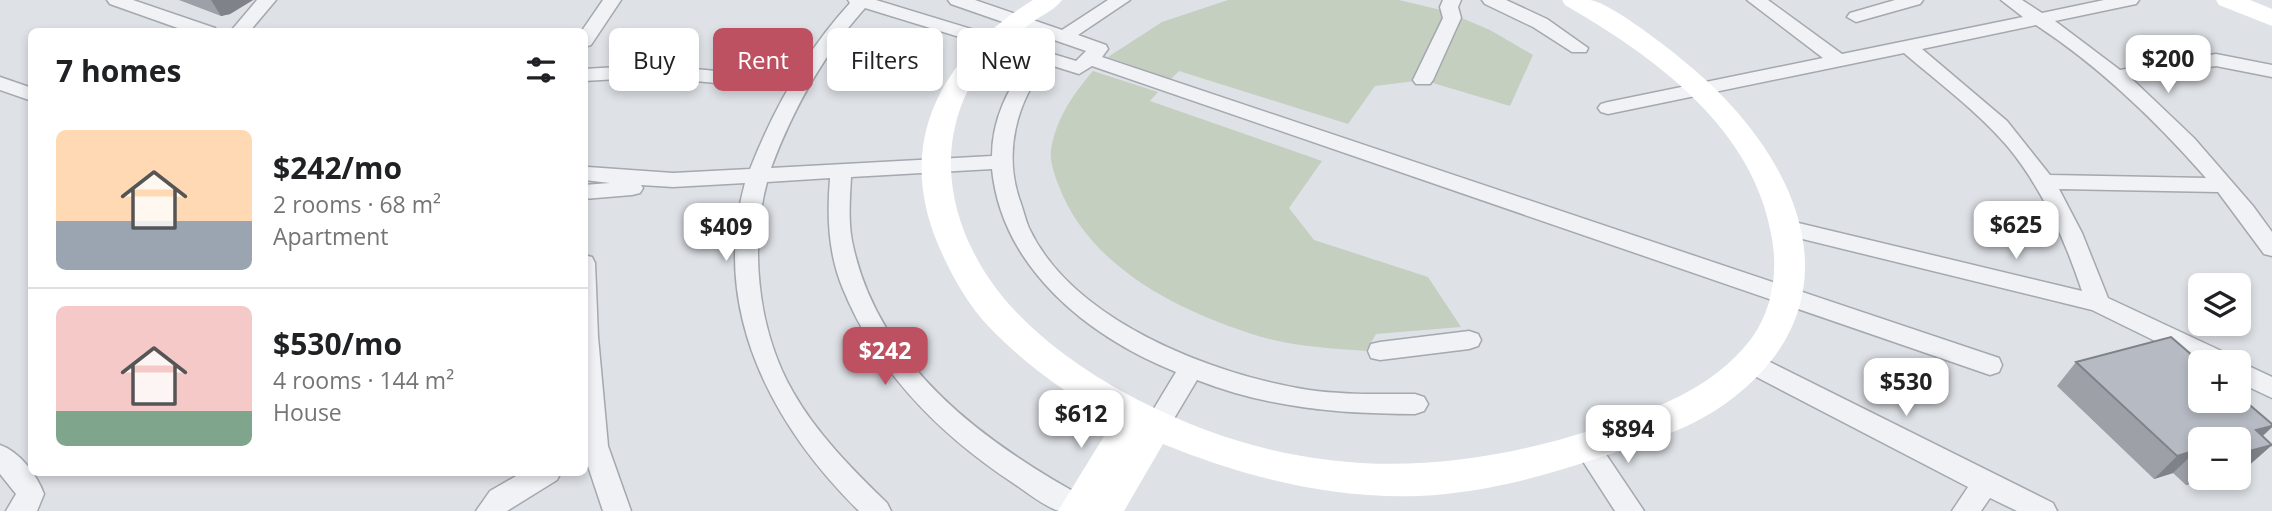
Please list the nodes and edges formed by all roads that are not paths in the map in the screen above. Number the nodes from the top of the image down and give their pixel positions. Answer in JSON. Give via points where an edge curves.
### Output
{"nodes":[{"id":1,"x":117,"y":0,"type":"edge"},
{"id":2,"x":267,"y":0,"type":"edge"},
{"id":3,"x":612,"y":0,"type":"edge"},
{"id":4,"x":860,"y":0,"type":"edge"},
{"id":5,"x":957,"y":0,"type":"edge"},
{"id":6,"x":1050,"y":0,"type":"edge"},
{"id":7,"x":1121,"y":0,"type":"edge"},
{"id":8,"x":1452,"y":0,"type":"edge"},
{"id":9,"x":1491,"y":0,"type":"edge"},
{"id":10,"x":1574,"y":0,"type":"edge"},
{"id":11,"x":1756,"y":0,"type":"edge"},
{"id":12,"x":1914,"y":0,"type":"edge"},
{"id":13,"x":2010,"y":0,"type":"edge"},
{"id":14,"x":2228,"y":0,"type":"edge"},
{"id":15,"x":2252,"y":0,"type":"edge"},
{"id":16,"x":2119,"y":1,"type":"edge"},
{"id":17,"x":2272,"y":8,"type":"edge"},
{"id":18,"x":1856,"y":17,"type":"dead end"},
{"id":19,"x":2272,"y":18,"type":"edge"},
{"id":20,"x":2043,"y":20,"type":"junction"},
{"id":21,"x":1018,"y":21,"type":"junction"},
{"id":22,"x":197,"y":28,"type":"edge"},
{"id":23,"x":242,"y":28,"type":"edge"},
{"id":24,"x":1009,"y":28,"type":"edge"},
{"id":25,"x":957,"y":30,"type":"edge"},
{"id":26,"x":588,"y":35,"type":"edge"},
{"id":27,"x":1064,"y":37,"type":"junction"},
{"id":28,"x":1906,"y":46,"type":"junction"},
{"id":29,"x":1579,"y":48,"type":"dead end"},
{"id":30,"x":1089,"y":59,"type":"junction"},
{"id":31,"x":1838,"y":60,"type":"junction"},
{"id":32,"x":1055,"y":61,"type":"edge"},
{"id":33,"x":2272,"y":71,"type":"edge"},
{"id":34,"x":588,"y":75,"type":"edge"},
{"id":35,"x":2116,"y":76,"type":"junction"},
{"id":36,"x":713,"y":77,"type":"edge"},
{"id":37,"x":1423,"y":79,"type":"dead end"},
{"id":38,"x":0,"y":83,"type":"edge"},
{"id":39,"x":957,"y":85,"type":"edge"},
{"id":40,"x":1702,"y":90,"type":"junction"},
{"id":41,"x":1018,"y":91,"type":"edge"},
{"id":42,"x":28,"y":93,"type":"edge"},
{"id":43,"x":1608,"y":108,"type":"dead end"},
{"id":44,"x":1000,"y":162,"type":"junction"},
{"id":45,"x":936,"y":167,"type":"junction"},
{"id":46,"x":841,"y":172,"type":"junction"},
{"id":47,"x":759,"y":177,"type":"junction"},
{"id":48,"x":588,"y":182,"type":"edge"},
{"id":49,"x":2043,"y":182,"type":"junction"},
{"id":50,"x":2223,"y":185,"type":"junction"},
{"id":51,"x":1786,"y":228,"type":"junction"},
{"id":52,"x":2272,"y":248,"type":"edge"},
{"id":53,"x":1787,"y":296,"type":"junction"},
{"id":54,"x":2098,"y":303,"type":"junction"},
{"id":55,"x":1469,"y":340,"type":"dead end"},
{"id":56,"x":2196,"y":350,"type":"edge"},
{"id":57,"x":1380,"y":351,"type":"dead end"},
{"id":58,"x":1752,"y":363,"type":"junction"},
{"id":59,"x":1990,"y":365,"type":"dead end"},
{"id":60,"x":1191,"y":369,"type":"junction"},
{"id":61,"x":2251,"y":378,"type":"edge"},
{"id":62,"x":2272,"y":388,"type":"edge"},
{"id":63,"x":588,"y":393,"type":"edge"},
{"id":64,"x":1415,"y":404,"type":"dead end"},
{"id":65,"x":1146,"y":421,"type":"junction"},
{"id":66,"x":1586,"y":446,"type":"junction"},
{"id":67,"x":590,"y":449,"type":"edge"},
{"id":68,"x":0,"y":456,"type":"edge"},
{"id":69,"x":541,"y":476,"type":"edge"},
{"id":70,"x":1985,"y":484,"type":"junction"},
{"id":71,"x":1087,"y":510,"type":"edge"},
{"id":72,"x":20,"y":511,"type":"edge"},
{"id":73,"x":489,"y":511,"type":"edge"},
{"id":74,"x":617,"y":511,"type":"edge"},
{"id":75,"x":877,"y":511,"type":"edge"},
{"id":76,"x":1630,"y":511,"type":"edge"},
{"id":77,"x":1966,"y":511,"type":"edge"},
{"id":78,"x":2043,"y":511,"type":"edge"}],
"edges":[{"from":1,"to":22,"type":"street"},
{"from":2,"to":23,"type":"street"},
{"from":3,"to":26,"type":"street"},
{"from":4,"to":25,"type":"street"},
{"from":4,"to":47,"type":"street","via":[[804,77]]},
{"from":5,"to":21,"type":"street"},
{"from":6,"to":21,"type":"street"},
{"from":7,"to":27,"type":"street"},
{"from":8,"to":37,"type":"street","via":[[1452,18]]},
{"from":9,"to":29,"type":"street"},
{"from":10,"to":40,"type":"street","via":[[1639,38]]},
{"from":11,"to":31,"type":"street"},
{"from":12,"to":18,"type":"street"},
{"from":13,"to":20,"type":"street"},
{"from":14,"to":19,"type":"street"},
{"from":15,"to":17,"type":"street"},
{"from":16,"to":20,"type":"street"},
{"from":20,"to":28,"type":"street"},
{"from":20,"to":35,"type":"street"},
{"from":21,"to":24,"type":"street"},
{"from":21,"to":27,"type":"street"},
{"from":27,"to":30,"type":"street","via":[[1099,49]]},
{"from":28,"to":31,"type":"street"},
{"from":28,"to":49,"type":"street","via":[[2002,128]]},
{"from":30,"to":32,"type":"street","via":[[1079,68]]},
{"from":30,"to":53,"type":"street"},
{"from":31,"to":40,"type":"street"},
{"from":33,"to":35,"type":"street","via":[[2216,60]]},
{"from":34,"to":36,"type":"street","via":[[652,71]]},
{"from":35,"to":50,"type":"street"},
{"from":38,"to":42,"type":"street"},
{"from":39,"to":45,"type":"street","via":[[938,140]]},
{"from":40,"to":43,"type":"street"},
{"from":40,"to":51,"type":"street","via":[[1752,151],[1775,194]]},
{"from":41,"to":44,"type":"street","via":[[1005,126]]},
{"from":44,"to":45,"type":"street"},
{"from":44,"to":60,"type":"street","via":[[1006,197],[1021,233],[1045,270],[1080,305],[1124,337]]},
{"from":45,"to":46,"type":"street"},
{"from":45,"to":65,"type":"street","via":[[945,224],[965,270],[987,300],[1046,359]]},
{"from":46,"to":47,"type":"street"},
{"from":46,"to":71,"type":"street","via":[[841,241],[852,285],[885,349],[908,380],[968,435],[1046,491]]},
{"from":47,"to":48,"type":"street","via":[[673,180],[647,186]]},
{"from":47,"to":75,"type":"street","via":[[747,229],[748,271],[755,321],[773,379],[837,473]]},
{"from":49,"to":50,"type":"street"},
{"from":49,"to":54,"type":"street","via":[[2084,261]]},
{"from":50,"to":52,"type":"street"},
{"from":51,"to":53,"type":"street","via":[[1791,259]]},
{"from":51,"to":54,"type":"street"},
{"from":53,"to":58,"type":"street","via":[[1777,324]]},
{"from":53,"to":59,"type":"street"},
{"from":54,"to":56,"type":"street"},
{"from":55,"to":57,"type":"street"},
{"from":58,"to":66,"type":"street","via":[[1723,389],[1687,411]]},
{"from":58,"to":70,"type":"street"},
{"from":60,"to":64,"type":"street","via":[[1240,386],[1309,400]]},
{"from":60,"to":65,"type":"street"},
{"from":61,"to":62,"type":"street"},
{"from":63,"to":67,"type":"street"},
{"from":65,"to":66,"type":"street","via":[[1274,467],[1393,480],[1502,471]]},
{"from":65,"to":71,"type":"street"},
{"from":66,"to":76,"type":"street"},
{"from":67,"to":74,"type":"street"},
{"from":68,"to":72,"type":"street","via":[[27,485],[30,494]]},
{"from":69,"to":73,"type":"street","via":[[500,499]]},
{"from":70,"to":77,"type":"street"},
{"from":70,"to":78,"type":"street"}]}
